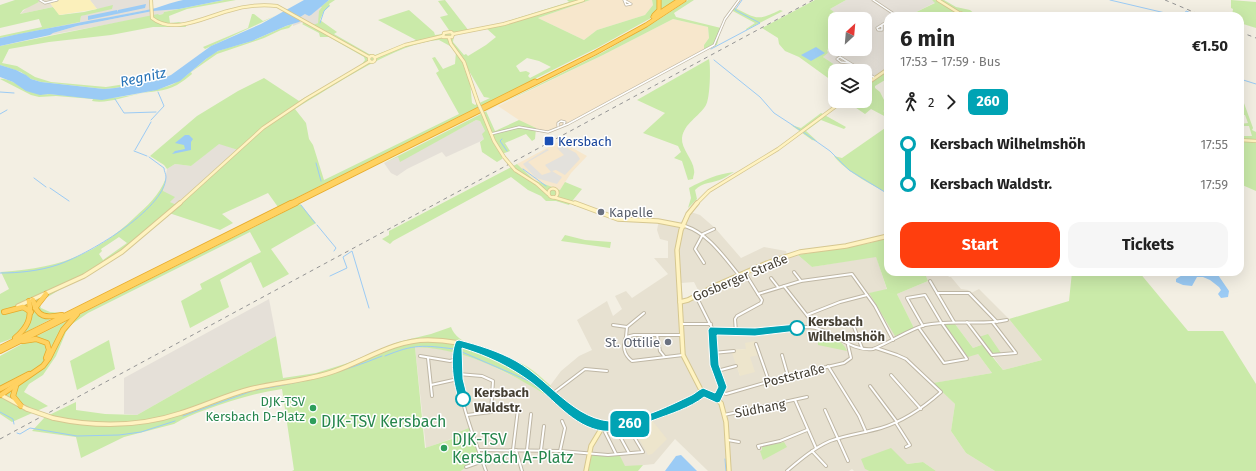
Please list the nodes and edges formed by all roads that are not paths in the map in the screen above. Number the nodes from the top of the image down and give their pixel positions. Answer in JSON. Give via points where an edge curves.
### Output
{"nodes":[{"id":1,"x":40,"y":0,"type":"edge"},
{"id":2,"x":57,"y":0,"type":"edge"},
{"id":3,"x":151,"y":0,"type":"edge"},
{"id":4,"x":583,"y":0,"type":"edge"},
{"id":5,"x":659,"y":0,"type":"edge"},
{"id":6,"x":679,"y":0,"type":"edge"},
{"id":7,"x":684,"y":0,"type":"edge"},
{"id":8,"x":739,"y":0,"type":"edge"},
{"id":9,"x":873,"y":0,"type":"edge"},
{"id":10,"x":938,"y":0,"type":"edge"},
{"id":11,"x":952,"y":10,"type":"joint"},
{"id":12,"x":891,"y":12,"type":"edge"},
{"id":13,"x":957,"y":12,"type":"edge"},
{"id":14,"x":650,"y":19,"type":"junction"},
{"id":15,"x":453,"y":34,"type":"junction"},
{"id":16,"x":443,"y":36,"type":"junction"},
{"id":17,"x":449,"y":38,"type":"junction"},
{"id":18,"x":370,"y":59,"type":"junction"},
{"id":19,"x":849,"y":62,"type":"junction"},
{"id":20,"x":852,"y":64,"type":"edge"},
{"id":21,"x":884,"y":72,"type":"edge"},
{"id":22,"x":872,"y":76,"type":"edge"},
{"id":23,"x":875,"y":78,"type":"junction"},
{"id":24,"x":872,"y":80,"type":"edge"},
{"id":25,"x":833,"y":108,"type":"edge"},
{"id":26,"x":564,"y":124,"type":"junction"},
{"id":27,"x":558,"y":127,"type":"junction"},
{"id":28,"x":491,"y":134,"type":"junction"},
{"id":29,"x":1244,"y":140,"type":"edge"},
{"id":30,"x":1256,"y":141,"type":"edge"},
{"id":31,"x":541,"y":187,"type":"junction"},
{"id":32,"x":551,"y":190,"type":"junction"},
{"id":33,"x":558,"y":193,"type":"junction"},
{"id":34,"x":548,"y":194,"type":"junction"},
{"id":35,"x":553,"y":197,"type":"junction"},
{"id":36,"x":564,"y":199,"type":"junction"},
{"id":37,"x":683,"y":227,"type":"junction"},
{"id":38,"x":714,"y":229,"type":"dead end"},
{"id":39,"x":703,"y":234,"type":"junction"},
{"id":40,"x":884,"y":237,"type":"edge"},
{"id":41,"x":704,"y":263,"type":"dead end"},
{"id":42,"x":794,"y":272,"type":"dead end"},
{"id":43,"x":744,"y":273,"type":"junction"},
{"id":44,"x":739,"y":275,"type":"junction"},
{"id":45,"x":771,"y":278,"type":"dead end"},
{"id":46,"x":801,"y":281,"type":"junction"},
{"id":47,"x":930,"y":281,"type":"dead end"},
{"id":48,"x":784,"y":286,"type":"junction"},
{"id":49,"x":778,"y":287,"type":"junction"},
{"id":50,"x":46,"y":294,"type":"junction"},
{"id":51,"x":758,"y":294,"type":"junction"},
{"id":52,"x":937,"y":294,"type":"junction"},
{"id":53,"x":867,"y":295,"type":"junction"},
{"id":54,"x":696,"y":296,"type":"junction"},
{"id":55,"x":31,"y":301,"type":"junction"},
{"id":56,"x":680,"y":302,"type":"junction"},
{"id":57,"x":33,"y":310,"type":"junction"},
{"id":58,"x":81,"y":311,"type":"junction"},
{"id":59,"x":2,"y":313,"type":"edge"},
{"id":60,"x":644,"y":314,"type":"dead end"},
{"id":61,"x":66,"y":315,"type":"junction"},
{"id":62,"x":807,"y":315,"type":"junction"},
{"id":63,"x":1007,"y":320,"type":"dead end"},
{"id":64,"x":942,"y":322,"type":"junction"},
{"id":65,"x":954,"y":322,"type":"junction"},
{"id":66,"x":966,"y":322,"type":"junction"},
{"id":67,"x":997,"y":322,"type":"junction"},
{"id":68,"x":992,"y":323,"type":"junction"},
{"id":69,"x":682,"y":324,"type":"junction"},
{"id":70,"x":711,"y":324,"type":"junction"},
{"id":71,"x":613,"y":325,"type":"dead end"},
{"id":72,"x":922,"y":326,"type":"junction"},
{"id":73,"x":627,"y":327,"type":"junction"},
{"id":74,"x":854,"y":327,"type":"dead end"},
{"id":75,"x":919,"y":328,"type":"junction"},
{"id":76,"x":817,"y":329,"type":"junction"},
{"id":77,"x":713,"y":330,"type":"junction"},
{"id":78,"x":736,"y":332,"type":"junction"},
{"id":79,"x":658,"y":335,"type":"junction"},
{"id":80,"x":682,"y":335,"type":"junction"},
{"id":81,"x":626,"y":336,"type":"junction"},
{"id":82,"x":893,"y":340,"type":"junction"},
{"id":83,"x":9,"y":343,"type":"junction"},
{"id":84,"x":17,"y":343,"type":"junction"},
{"id":85,"x":459,"y":343,"type":"junction"},
{"id":86,"x":756,"y":344,"type":"dead end"},
{"id":87,"x":848,"y":345,"type":"junction"},
{"id":88,"x":0,"y":348,"type":"edge"},
{"id":89,"x":862,"y":348,"type":"junction"},
{"id":90,"x":876,"y":348,"type":"junction"},
{"id":91,"x":0,"y":351,"type":"edge"},
{"id":92,"x":734,"y":351,"type":"dead end"},
{"id":93,"x":713,"y":353,"type":"junction"},
{"id":94,"x":683,"y":355,"type":"junction"},
{"id":95,"x":782,"y":355,"type":"dead end"},
{"id":96,"x":420,"y":356,"type":"dead end"},
{"id":97,"x":664,"y":356,"type":"junction"},
{"id":98,"x":428,"y":358,"type":"junction"},
{"id":99,"x":457,"y":359,"type":"junction"},
{"id":100,"x":736,"y":366,"type":"dead end"},
{"id":101,"x":828,"y":366,"type":"junction"},
{"id":102,"x":607,"y":371,"type":"dead end"},
{"id":103,"x":717,"y":371,"type":"junction"},
{"id":104,"x":458,"y":374,"type":"junction"},
{"id":105,"x":891,"y":375,"type":"dead end"},
{"id":106,"x":788,"y":376,"type":"junction"},
{"id":107,"x":458,"y":379,"type":"junction"},
{"id":108,"x":769,"y":381,"type":"junction"},
{"id":109,"x":17,"y":385,"type":"junction"},
{"id":110,"x":431,"y":385,"type":"junction"},
{"id":111,"x":870,"y":386,"type":"dead end"},
{"id":112,"x":703,"y":392,"type":"junction"},
{"id":113,"x":721,"y":392,"type":"junction"},
{"id":114,"x":0,"y":393,"type":"edge"},
{"id":115,"x":552,"y":394,"type":"junction"},
{"id":116,"x":432,"y":396,"type":"dead end"},
{"id":117,"x":807,"y":397,"type":"dead end"},
{"id":118,"x":717,"y":399,"type":"junction"},
{"id":119,"x":795,"y":400,"type":"junction"},
{"id":120,"x":21,"y":406,"type":"junction"},
{"id":121,"x":518,"y":409,"type":"dead end"},
{"id":122,"x":921,"y":409,"type":"junction"},
{"id":123,"x":825,"y":410,"type":"dead end"},
{"id":124,"x":531,"y":414,"type":"dead end"},
{"id":125,"x":467,"y":415,"type":"junction"},
{"id":126,"x":724,"y":415,"type":"junction"},
{"id":127,"x":562,"y":421,"type":"dead end"},
{"id":128,"x":897,"y":422,"type":"junction"},
{"id":129,"x":627,"y":425,"type":"junction"},
{"id":130,"x":544,"y":426,"type":"dead end"},
{"id":131,"x":603,"y":426,"type":"junction"},
{"id":132,"x":807,"y":430,"type":"junction"},
{"id":133,"x":866,"y":432,"type":"junction"},
{"id":134,"x":837,"y":439,"type":"junction"},
{"id":135,"x":728,"y":440,"type":"junction"},
{"id":136,"x":739,"y":442,"type":"dead end"},
{"id":137,"x":906,"y":447,"type":"dead end"},
{"id":138,"x":759,"y":448,"type":"dead end"},
{"id":139,"x":816,"y":448,"type":"junction"},
{"id":140,"x":479,"y":450,"type":"junction"},
{"id":141,"x":515,"y":450,"type":"junction"},
{"id":142,"x":527,"y":450,"type":"junction"},
{"id":143,"x":541,"y":450,"type":"junction"},
{"id":144,"x":560,"y":451,"type":"junction"},
{"id":145,"x":812,"y":451,"type":"junction"},
{"id":146,"x":629,"y":453,"type":"junction"},
{"id":147,"x":588,"y":454,"type":"junction"},
{"id":148,"x":616,"y":454,"type":"junction"},
{"id":149,"x":483,"y":461,"type":"junction"},
{"id":150,"x":848,"y":461,"type":"dead end"},
{"id":151,"x":826,"y":466,"type":"dead end"},
{"id":152,"x":466,"y":467,"type":"dead end"},
{"id":153,"x":486,"y":471,"type":"edge"},
{"id":154,"x":522,"y":471,"type":"edge"},
{"id":155,"x":586,"y":471,"type":"edge"},
{"id":156,"x":729,"y":471,"type":"edge"},
{"id":157,"x":787,"y":471,"type":"edge"}],
"edges":[{"from":1,"to":2,"type":"street","via":[[45,3]]},
{"from":3,"to":18,"type":"street","via":[[152,18],[162,25],[175,25],[256,6],[273,6],[286,10]]},
{"from":4,"to":15,"type":"street","via":[[504,24]]},
{"from":5,"to":14,"type":"highway","via":[[659,10]]},
{"from":6,"to":14,"type":"highway"},
{"from":7,"to":58,"type":"highway","via":[[642,28],[589,56]]},
{"from":8,"to":26,"type":"street","via":[[725,19],[714,45]]},
{"from":9,"to":12,"type":"street"},
{"from":10,"to":11,"type":"street"},
{"from":11,"to":13,"type":"street"},
{"from":14,"to":61,"type":"highway","via":[[569,63]]},
{"from":15,"to":16,"type":"street","via":[[447,32]]},
{"from":15,"to":17,"type":"street"},
{"from":16,"to":17,"type":"street"},
{"from":16,"to":18,"type":"street","via":[[410,43],[374,60]]},
{"from":17,"to":28,"type":"street","bridge":true,"via":[[464,62]]},
{"from":18,"to":50,"type":"street","via":[[263,128],[149,231],[122,252],[84,276]]},
{"from":19,"to":19,"type":"street","via":[[840,57],[837,59],[841,62]]},
{"from":19,"to":20,"type":"street"},
{"from":21,"to":23,"type":"street"},
{"from":22,"to":23,"type":"street"},
{"from":23,"to":24,"type":"street"},
{"from":25,"to":37,"type":"street","via":[[773,151],[715,185],[695,204]]},
{"from":26,"to":27,"type":"street"},
{"from":26,"to":27,"type":"street","via":[[564,121],[560,121]]},
{"from":27,"to":28,"type":"street","via":[[545,132],[514,127]]},
{"from":28,"to":31,"type":"street","bridge":true,"via":[[515,170]]},
{"from":29,"to":30,"type":"street"},
{"from":31,"to":32,"type":"street"},
{"from":31,"to":34,"type":"street"},
{"from":32,"to":33,"type":"street"},
{"from":32,"to":34,"type":"street"},
{"from":33,"to":35,"type":"street"},
{"from":33,"to":36,"type":"street"},
{"from":34,"to":35,"type":"street"},
{"from":35,"to":36,"type":"street"},
{"from":36,"to":37,"type":"street","via":[[618,219],[658,221]]},
{"from":37,"to":39,"type":"street"},
{"from":37,"to":56,"type":"street","via":[[677,250]]},
{"from":38,"to":39,"type":"street"},
{"from":39,"to":41,"type":"street","via":[[695,249]]},
{"from":39,"to":44,"type":"street"},
{"from":40,"to":43,"type":"street","name":"Gosberger Straße","via":[[846,246],[800,252]]},
{"from":42,"to":46,"type":"street"},
{"from":43,"to":44,"type":"street","name":"Gosberger Straße"},
{"from":43,"to":51,"type":"street"},
{"from":44,"to":54,"type":"street","name":"Gosberger Straße"},
{"from":45,"to":49,"type":"street"},
{"from":46,"to":48,"type":"street"},
{"from":46,"to":53,"type":"street","via":[[852,274]]},
{"from":47,"to":52,"type":"street"},
{"from":48,"to":49,"type":"street"},
{"from":48,"to":62,"type":"street"},
{"from":49,"to":51,"type":"street"},
{"from":50,"to":55,"type":"street"},
{"from":50,"to":57,"type":"highway"},
{"from":51,"to":78,"type":"street","via":[[761,303],[735,319]]},
{"from":52,"to":65,"type":"street"},
{"from":52,"to":67,"type":"street","via":[[969,293]]},
{"from":53,"to":62,"type":"street"},
{"from":53,"to":82,"type":"street"},
{"from":54,"to":56,"type":"street","name":"Gosberger Straße"},
{"from":54,"to":70,"type":"street"},
{"from":55,"to":57,"type":"highway"},
{"from":55,"to":59,"type":"street"},
{"from":56,"to":69,"type":"street"},
{"from":57,"to":59,"type":"highway","via":[[23,307]]},
{"from":57,"to":61,"type":"highway","via":[[44,316]]},
{"from":57,"to":83,"type":"highway","via":[[30,322]]},
{"from":58,"to":84,"type":"highway"},
{"from":58,"to":109,"type":"highway","via":[[63,330],[43,366]]},
{"from":60,"to":73,"type":"street"},
{"from":61,"to":83,"type":"highway"},
{"from":62,"to":76,"type":"street"},
{"from":63,"to":67,"type":"street"},
{"from":64,"to":65,"type":"street"},
{"from":64,"to":72,"type":"street"},
{"from":64,"to":72,"type":"street","via":[[925,295],[906,298]]},
{"from":64,"to":75,"type":"street","via":[[967,358],[944,363]]},
{"from":65,"to":66,"type":"street"},
{"from":66,"to":68,"type":"street"},
{"from":66,"to":68,"type":"street","via":[[992,355],[1016,353]]},
{"from":67,"to":68,"type":"street"},
{"from":69,"to":70,"type":"street"},
{"from":69,"to":80,"type":"street"},
{"from":70,"to":77,"type":"street"},
{"from":71,"to":73,"type":"street"},
{"from":72,"to":75,"type":"street"},
{"from":73,"to":81,"type":"street"},
{"from":74,"to":89,"type":"street"},
{"from":75,"to":82,"type":"street"},
{"from":76,"to":78,"type":"street","via":[[802,327]]},
{"from":76,"to":87,"type":"street"},
{"from":77,"to":78,"type":"street"},
{"from":77,"to":93,"type":"street"},
{"from":79,"to":80,"type":"street"},
{"from":79,"to":81,"type":"street"},
{"from":79,"to":97,"type":"street","via":[[660,351]]},
{"from":80,"to":94,"type":"street"},
{"from":81,"to":97,"type":"street","via":[[624,347],[628,359],[632,362]]},
{"from":82,"to":90,"type":"street"},
{"from":83,"to":88,"type":"highway"},
{"from":84,"to":91,"type":"highway"},
{"from":84,"to":114,"type":"highway","via":[[41,340],[47,343],[48,355],[35,370]]},
{"from":85,"to":99,"type":"street"},
{"from":85,"to":115,"type":"street","via":[[513,364]]},
{"from":85,"to":120,"type":"street","bridge":true,"via":[[434,340],[408,342],[332,372],[248,389],[179,414],[142,423],[90,424],[53,418]]},
{"from":86,"to":108,"type":"street"},
{"from":87,"to":89,"type":"street"},
{"from":87,"to":101,"type":"street","name":"Poststraße","via":[[850,360]]},
{"from":89,"to":90,"type":"street"},
{"from":90,"to":122,"type":"street","via":[[905,359],[941,392]]},
{"from":92,"to":93,"type":"street"},
{"from":93,"to":103,"type":"street"},
{"from":94,"to":97,"type":"street"},
{"from":94,"to":112,"type":"street","via":[[695,382]]},
{"from":95,"to":106,"type":"street"},
{"from":96,"to":98,"type":"street"},
{"from":98,"to":99,"type":"street","via":[[450,361]]},
{"from":98,"to":110,"type":"street"},
{"from":99,"to":104,"type":"street"},
{"from":100,"to":103,"type":"street"},
{"from":101,"to":106,"type":"street","name":"Poststraße"},
{"from":101,"to":133,"type":"street"},
{"from":102,"to":115,"type":"street","via":[[585,369]]},
{"from":103,"to":113,"type":"street"},
{"from":104,"to":107,"type":"street"},
{"from":104,"to":125,"type":"street","via":[[476,375],[494,381],[491,412]]},
{"from":105,"to":122,"type":"street"},
{"from":106,"to":108,"type":"street","name":"Poststraße"},
{"from":107,"to":110,"type":"street"},
{"from":107,"to":125,"type":"street"},
{"from":108,"to":113,"type":"street","name":"Poststraße","via":[[726,394]]},
{"from":109,"to":114,"type":"highway"},
{"from":109,"to":120,"type":"highway","via":[[13,396]]},
{"from":110,"to":116,"type":"street"},
{"from":111,"to":128,"type":"street"},
{"from":112,"to":118,"type":"street"},
{"from":112,"to":129,"type":"street","via":[[661,413]]},
{"from":113,"to":118,"type":"street"},
{"from":114,"to":120,"type":"street"},
{"from":115,"to":131,"type":"street","via":[[580,417]]},
{"from":117,"to":119,"type":"street","name":"Südhang"},
{"from":118,"to":126,"type":"street","via":[[721,403]]},
{"from":119,"to":126,"type":"street","name":"Südhang"},
{"from":119,"to":132,"type":"street","name":"Südhang"},
{"from":121,"to":141,"type":"street"},
{"from":122,"to":128,"type":"street"},
{"from":123,"to":134,"type":"street"},
{"from":124,"to":142,"type":"street"},
{"from":125,"to":140,"type":"street"},
{"from":126,"to":135,"type":"street"},
{"from":127,"to":144,"type":"street","via":[[565,428]]},
{"from":128,"to":133,"type":"street"},
{"from":128,"to":137,"type":"street","via":[[910,445]]},
{"from":129,"to":131,"type":"street"},
{"from":129,"to":146,"type":"street","via":[[643,452]]},
{"from":130,"to":143,"type":"street"},
{"from":131,"to":147,"type":"street"},
{"from":132,"to":138,"type":"street","via":[[780,441],[758,446]]},
{"from":132,"to":139,"type":"street","name":"Südhang"},
{"from":133,"to":134,"type":"street"},
{"from":134,"to":139,"type":"street"},
{"from":134,"to":150,"type":"street"},
{"from":135,"to":136,"type":"street"},
{"from":135,"to":156,"type":"street"},
{"from":139,"to":145,"type":"street"},
{"from":140,"to":141,"type":"street"},
{"from":140,"to":149,"type":"street"},
{"from":141,"to":142,"type":"street"},
{"from":141,"to":154,"type":"street"},
{"from":142,"to":143,"type":"street"},
{"from":143,"to":144,"type":"street"},
{"from":144,"to":147,"type":"street"},
{"from":145,"to":151,"type":"street"},
{"from":145,"to":157,"type":"street"},
{"from":146,"to":148,"type":"street"},
{"from":146,"to":148,"type":"street","via":[[617,431],[608,430],[606,435]]},
{"from":147,"to":148,"type":"street"},
{"from":147,"to":155,"type":"street"},
{"from":149,"to":152,"type":"street"},
{"from":149,"to":153,"type":"street"}]}
